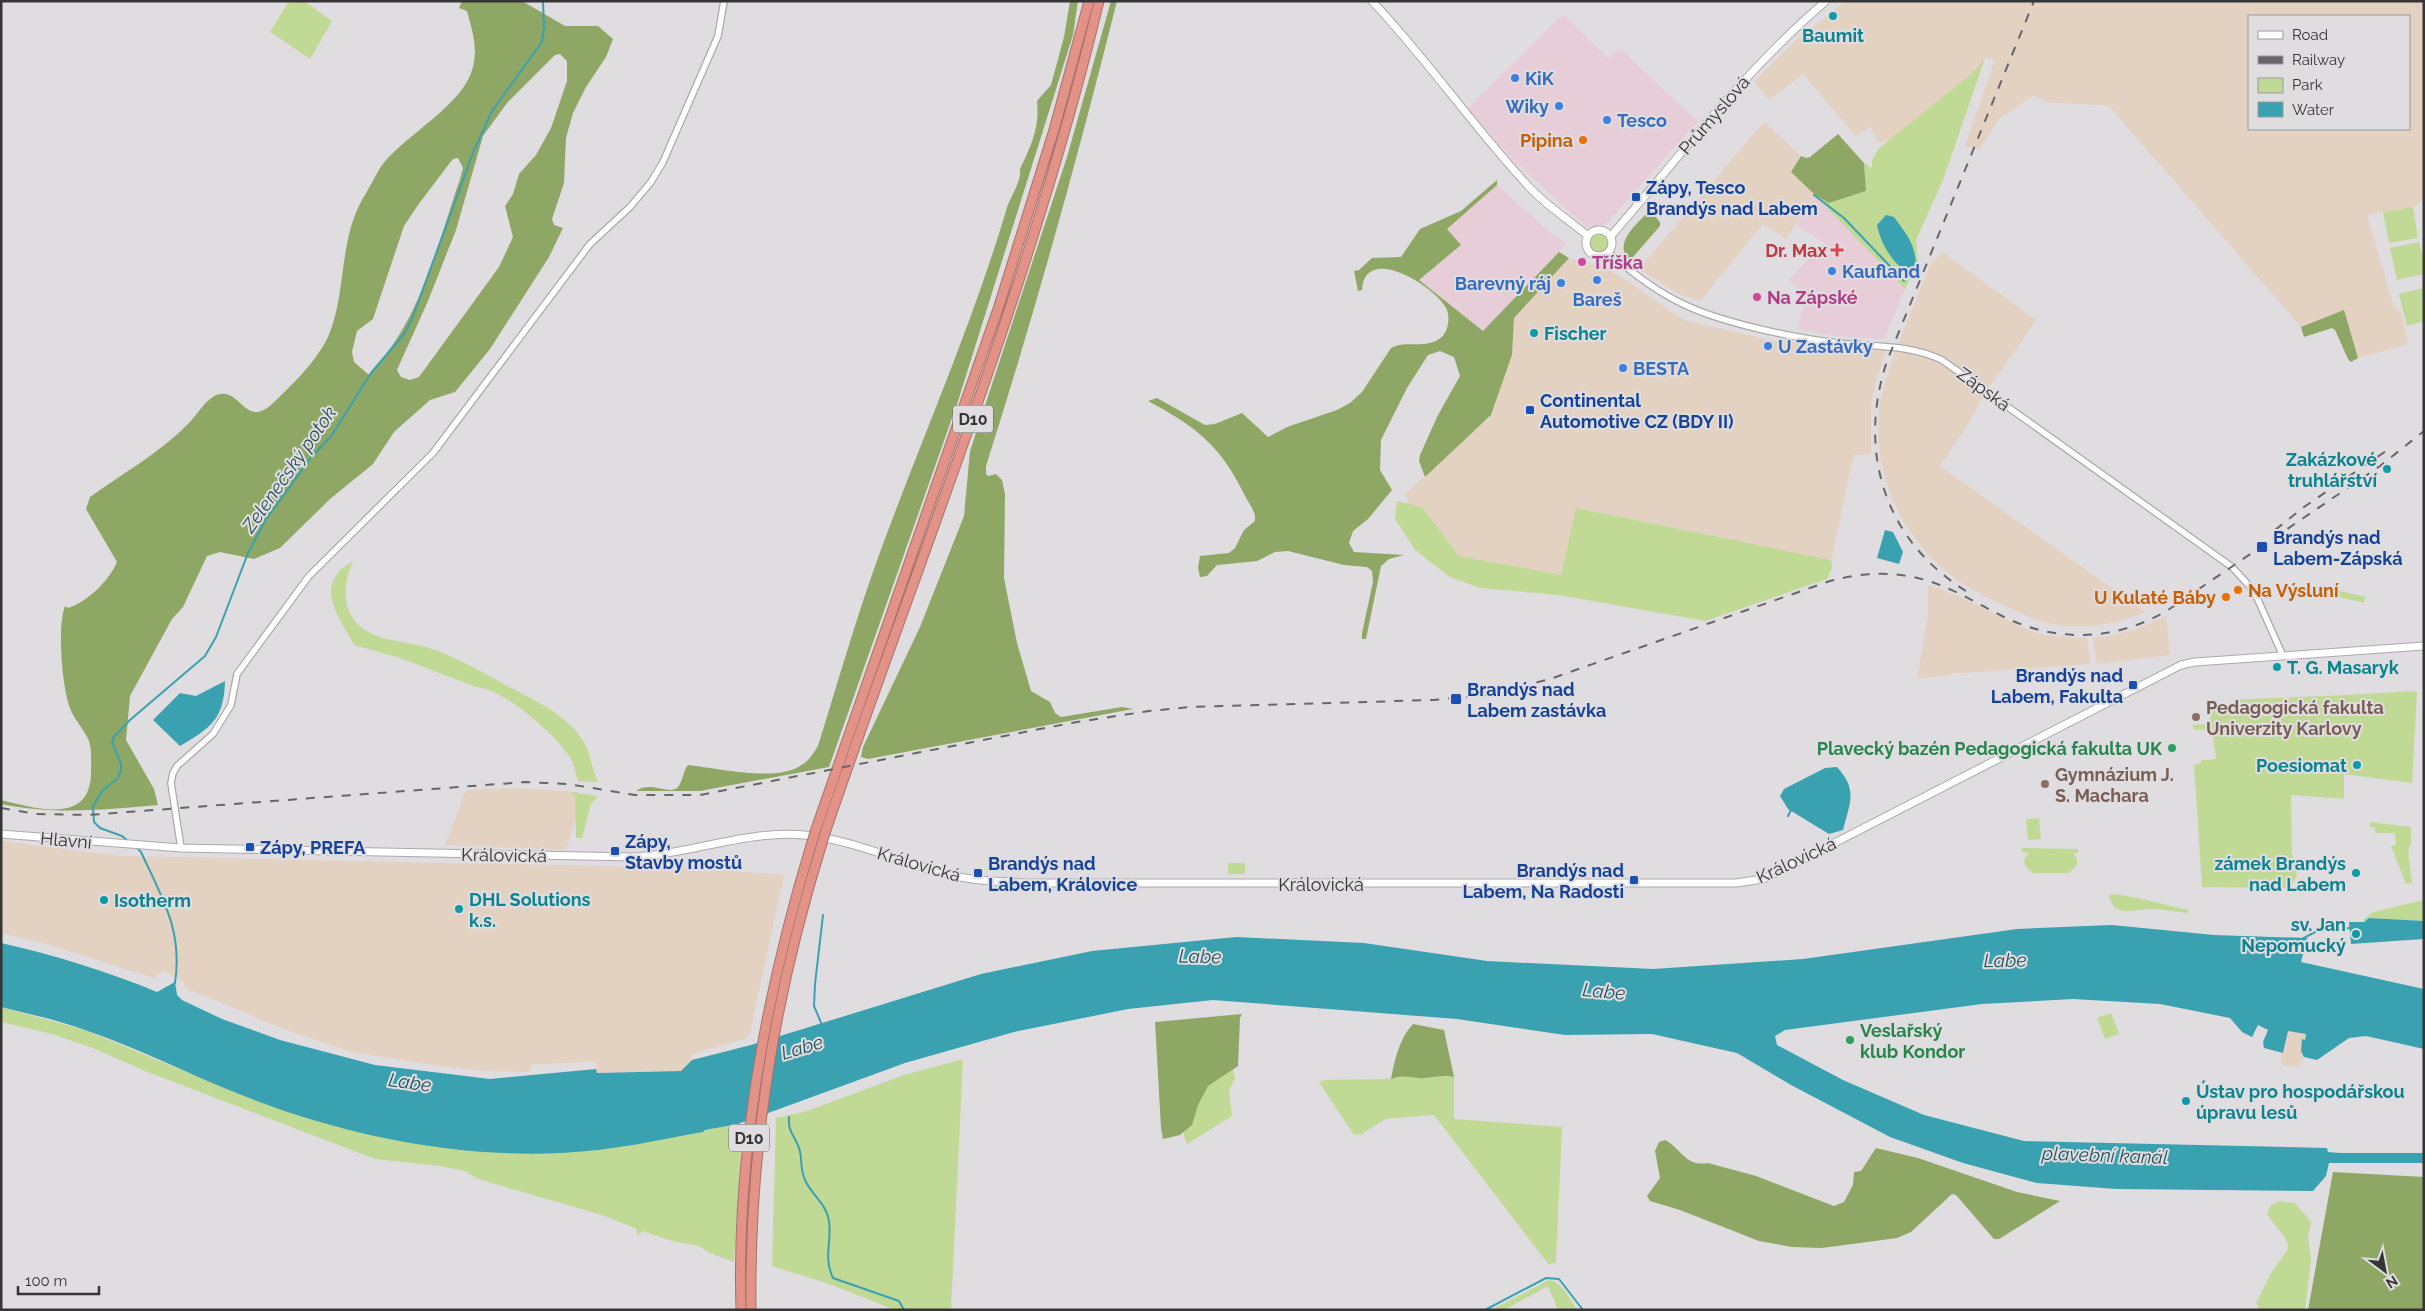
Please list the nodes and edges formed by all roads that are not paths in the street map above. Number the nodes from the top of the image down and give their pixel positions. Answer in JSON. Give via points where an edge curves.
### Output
{"nodes":[{"id":1,"x":724,"y":1,"type":"edge"},
{"id":2,"x":1087,"y":1,"type":"edge"},
{"id":3,"x":1099,"y":1,"type":"edge"},
{"id":4,"x":1372,"y":1,"type":"edge"},
{"id":5,"x":1826,"y":1,"type":"edge"},
{"id":6,"x":1588,"y":236,"type":"junction"},
{"id":7,"x":1611,"y":236,"type":"junction"},
{"id":8,"x":1608,"y":252,"type":"junction"},
{"id":9,"x":2420,"y":647,"type":"edge"},
{"id":10,"x":2284,"y":656,"type":"junction"},
{"id":11,"x":1,"y":834,"type":"edge"},
{"id":12,"x":817,"y":843,"type":"junction"},
{"id":13,"x":146,"y":846,"type":"joint"},
{"id":14,"x":181,"y":848,"type":"junction"},
{"id":15,"x":774,"y":1001,"type":"junction"},
{"id":16,"x":741,"y":1310,"type":"edge"},
{"id":17,"x":751,"y":1310,"type":"edge"}],
"edges":[{"from":1,"to":14,"type":"street","via":[[718,36],[651,182],[630,207],[590,244],[433,453],[309,576],[237,674],[231,705],[213,734],[184,758],[172,773],[170,783]]},
{"from":2,"to":12,"type":"highway","number":"D10","bridge":true,"via":[[1025,227],[816,829]]},
{"from":3,"to":12,"type":"highway","number":"D10","bridge":true,"via":[[1081,75],[1009,311],[957,466],[874,689],[826,830]]},
{"from":4,"to":6,"type":"main road","via":[[1531,189]]},
{"from":5,"to":7,"type":"main road","name":"Průmyslová","via":[[1742,82]]},
{"from":6,"to":7,"type":"main road","via":[[1601,230]]},
{"from":6,"to":8,"type":"main road","via":[[1587,245],[1591,252],[1600,256]]},
{"from":7,"to":8,"type":"main road","via":[[1612,245]]},
{"from":8,"to":10,"type":"street","name":"Zápská","via":[[1662,293],[1711,315],[1824,341],[1911,350],[1950,365],[2232,567],[2254,591]]},
{"from":9,"to":10,"type":"main road","name":"Královická"},
{"from":10,"to":14,"type":"main road","name":"Královická","via":[[2181,665],[1778,872],[1745,882],[1531,885],[1022,883],[955,876],[855,844],[801,835],[754,838],[663,855],[634,857]]},
{"from":11,"to":13,"type":"main road","name":"Hlavní"},
{"from":12,"to":15,"type":"highway","number":"D10","via":[[794,901]]},
{"from":13,"to":14,"type":"main road","name":"Královická"},
{"from":15,"to":16,"type":"highway","number":"D10","via":[[748,1140]]},
{"from":15,"to":17,"type":"highway","number":"D10","via":[[758,1142]]}]}
